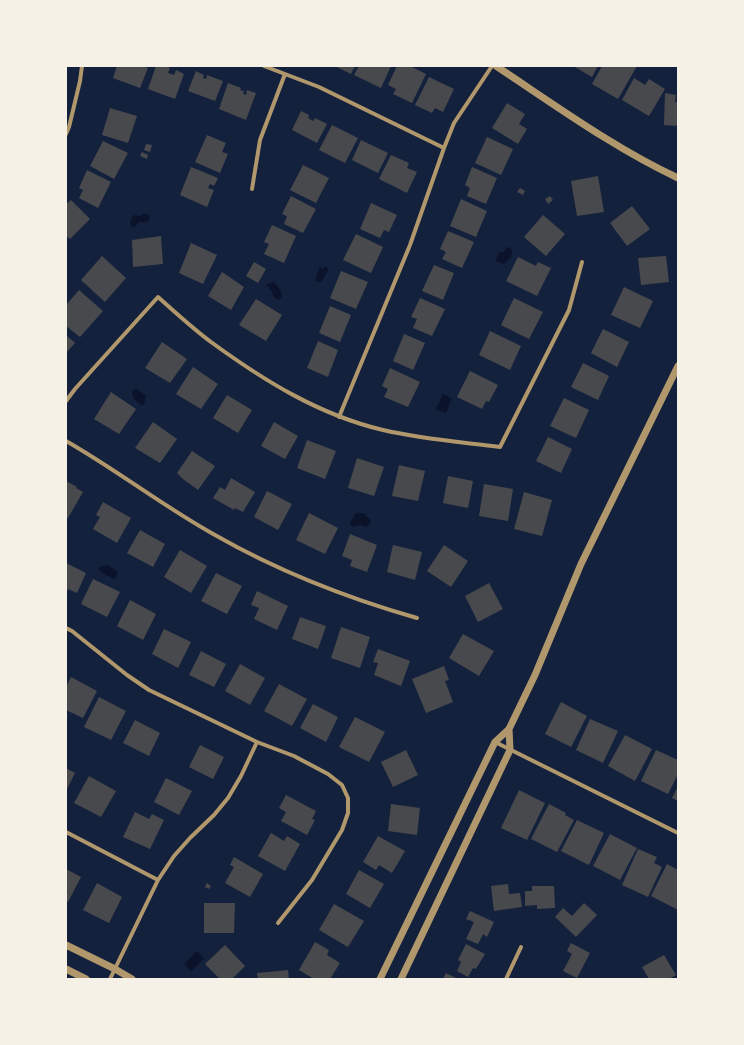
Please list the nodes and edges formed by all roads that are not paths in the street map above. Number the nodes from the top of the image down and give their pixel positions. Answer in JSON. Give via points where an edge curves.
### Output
{"nodes":[{"id":1,"x":82,"y":66,"type":"edge"},
{"id":2,"x":264,"y":66,"type":"edge"},
{"id":3,"x":492,"y":66,"type":"edge"},
{"id":4,"x":496,"y":66,"type":"edge"},
{"id":5,"x":285,"y":74,"type":"junction"},
{"id":6,"x":66,"y":134,"type":"edge"},
{"id":7,"x":444,"y":148,"type":"junction"},
{"id":8,"x":678,"y":178,"type":"edge"},
{"id":9,"x":252,"y":189,"type":"dead end"},
{"id":10,"x":582,"y":262,"type":"dead end"},
{"id":11,"x":678,"y":366,"type":"edge"},
{"id":12,"x":66,"y":401,"type":"edge"},
{"id":13,"x":339,"y":417,"type":"junction"},
{"id":14,"x":66,"y":441,"type":"edge"},
{"id":15,"x":417,"y":618,"type":"dead end"},
{"id":16,"x":66,"y":628,"type":"edge"},
{"id":17,"x":509,"y":729,"type":"junction"},
{"id":18,"x":257,"y":742,"type":"junction"},
{"id":19,"x":495,"y":742,"type":"junction"},
{"id":20,"x":510,"y":750,"type":"junction"},
{"id":21,"x":66,"y":832,"type":"edge"},
{"id":22,"x":678,"y":833,"type":"edge"},
{"id":23,"x":158,"y":880,"type":"junction"},
{"id":24,"x":278,"y":923,"type":"dead end"},
{"id":25,"x":66,"y":945,"type":"edge"},
{"id":26,"x":521,"y":946,"type":"dead end"},
{"id":27,"x":66,"y":969,"type":"edge"},
{"id":28,"x":115,"y":969,"type":"junction"},
{"id":29,"x":86,"y":979,"type":"edge"},
{"id":30,"x":110,"y":979,"type":"edge"},
{"id":31,"x":132,"y":979,"type":"edge"},
{"id":32,"x":380,"y":979,"type":"edge"},
{"id":33,"x":401,"y":979,"type":"edge"},
{"id":34,"x":506,"y":979,"type":"edge"}],
"edges":[{"from":1,"to":6,"type":"street"},
{"from":2,"to":5,"type":"street"},
{"from":3,"to":7,"type":"street","via":[[454,123]]},
{"from":4,"to":8,"type":"street","via":[[625,149]]},
{"from":5,"to":7,"type":"street","via":[[319,87]]},
{"from":5,"to":9,"type":"street","via":[[260,140]]},
{"from":7,"to":13,"type":"street","via":[[410,245]]},
{"from":10,"to":13,"type":"street","via":[[570,310],[500,447],[422,438],[382,430]]},
{"from":11,"to":17,"type":"street","via":[[581,564],[535,675]]},
{"from":12,"to":13,"type":"street","via":[[158,297],[210,341],[255,373],[300,400]]},
{"from":14,"to":15,"type":"street","via":[[215,535],[268,562],[364,602]]},
{"from":16,"to":18,"type":"street","via":[[149,690]]},
{"from":17,"to":19,"type":"street"},
{"from":17,"to":20,"type":"street"},
{"from":18,"to":23,"type":"street","via":[[228,798],[174,856]]},
{"from":18,"to":24,"type":"street","via":[[294,756],[328,774],[342,785],[348,798],[348,813],[342,830],[312,880]]},
{"from":19,"to":20,"type":"street"},
{"from":19,"to":32,"type":"street"},
{"from":20,"to":22,"type":"street"},
{"from":20,"to":33,"type":"street"},
{"from":21,"to":23,"type":"street"},
{"from":23,"to":28,"type":"street"},
{"from":25,"to":28,"type":"street"},
{"from":26,"to":34,"type":"street"},
{"from":27,"to":29,"type":"street"},
{"from":28,"to":30,"type":"street"},
{"from":28,"to":31,"type":"street"}]}
